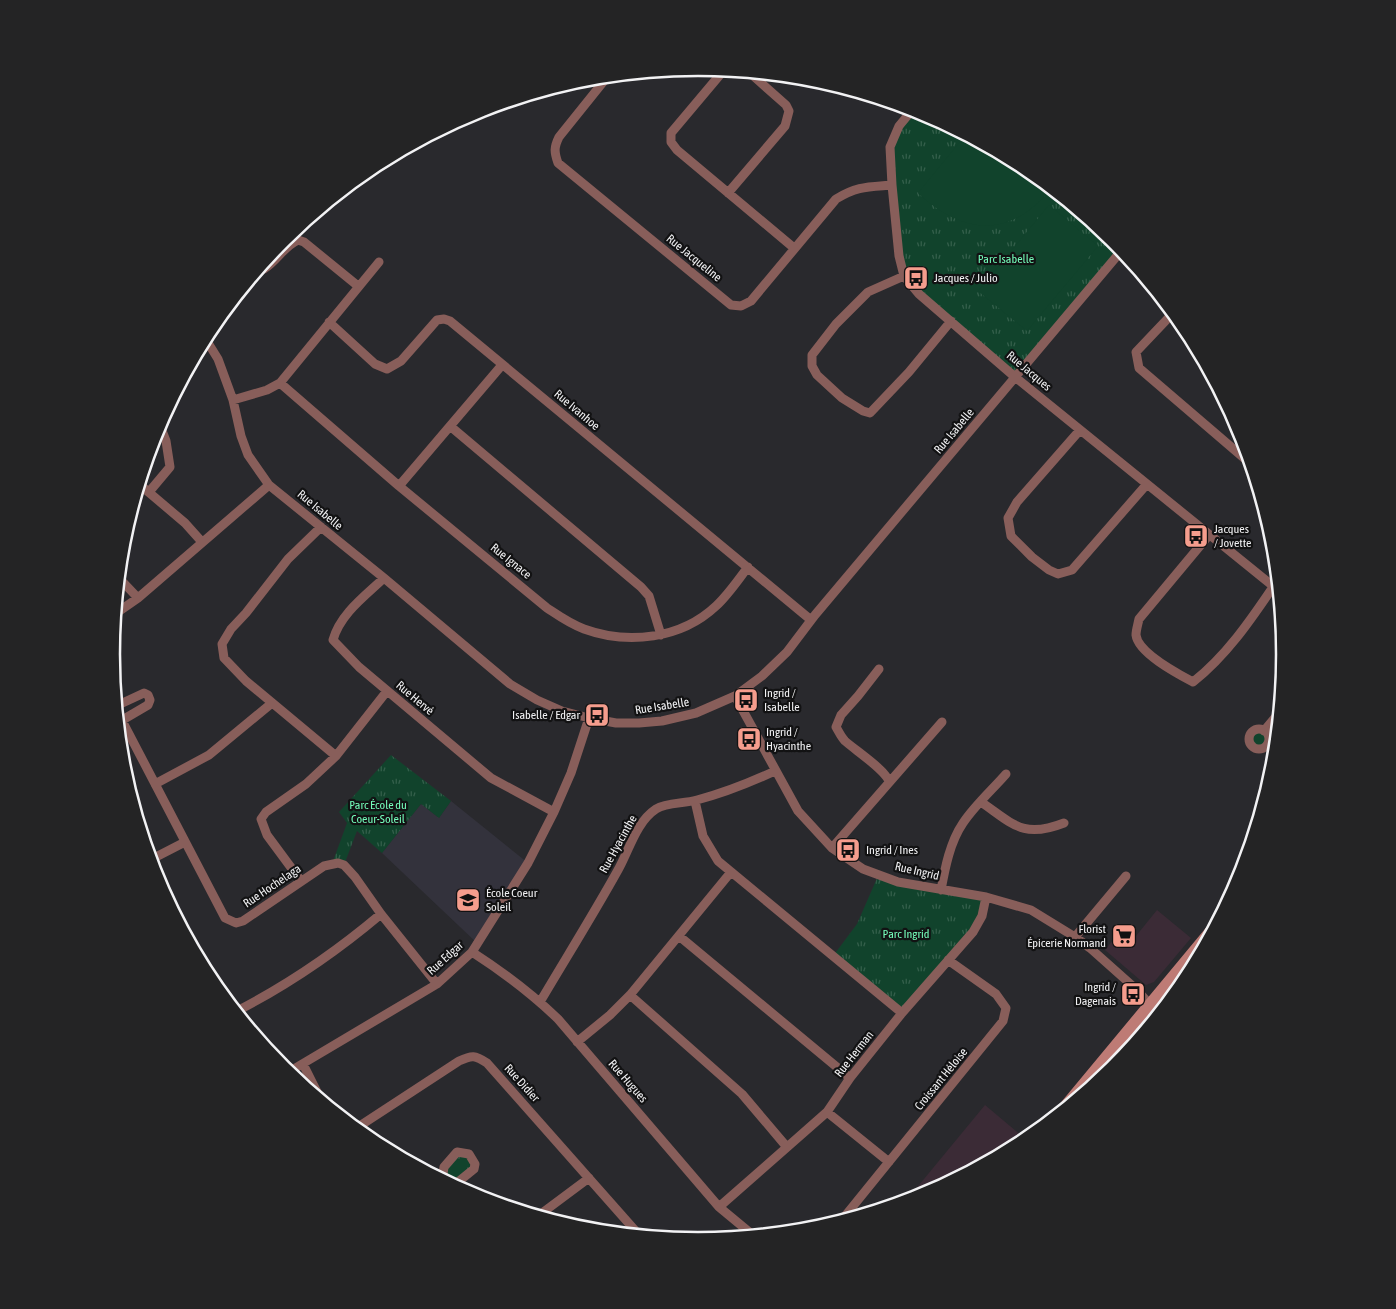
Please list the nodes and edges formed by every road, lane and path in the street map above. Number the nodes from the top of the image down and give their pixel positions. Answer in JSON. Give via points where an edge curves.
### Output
{"nodes":[{"id":1,"x":718,"y":77,"type":"edge"},
{"id":2,"x":757,"y":79,"type":"edge"},
{"id":3,"x":601,"y":84,"type":"edge"},
{"id":4,"x":907,"y":116,"type":"edge"},
{"id":5,"x":892,"y":185,"type":"junction"},
{"id":6,"x":728,"y":193,"type":"junction"},
{"id":7,"x":292,"y":243,"type":"edge"},
{"id":8,"x":794,"y":248,"type":"junction"},
{"id":9,"x":1117,"y":256,"type":"edge"},
{"id":10,"x":379,"y":262,"type":"dead end"},
{"id":11,"x":904,"y":276,"type":"junction"},
{"id":12,"x":358,"y":286,"type":"junction"},
{"id":13,"x":1168,"y":318,"type":"edge"},
{"id":14,"x":951,"y":321,"type":"junction"},
{"id":15,"x":329,"y":322,"type":"junction"},
{"id":16,"x":209,"y":345,"type":"edge"},
{"id":17,"x":502,"y":365,"type":"junction"},
{"id":18,"x":1015,"y":377,"type":"junction"},
{"id":19,"x":280,"y":382,"type":"junction"},
{"id":20,"x":233,"y":400,"type":"junction"},
{"id":21,"x":450,"y":426,"type":"junction"},
{"id":22,"x":1080,"y":430,"type":"junction"},
{"id":23,"x":163,"y":434,"type":"edge"},
{"id":24,"x":1241,"y":456,"type":"edge"},
{"id":25,"x":1147,"y":484,"type":"junction"},
{"id":26,"x":269,"y":485,"type":"junction"},
{"id":27,"x":399,"y":486,"type":"junction"},
{"id":28,"x":144,"y":488,"type":"edge"},
{"id":29,"x":149,"y":492,"type":"junction"},
{"id":30,"x":321,"y":527,"type":"junction"},
{"id":31,"x":1209,"y":535,"type":"junction"},
{"id":32,"x":202,"y":542,"type":"junction"},
{"id":33,"x":748,"y":567,"type":"junction"},
{"id":34,"x":384,"y":578,"type":"junction"},
{"id":35,"x":124,"y":584,"type":"edge"},
{"id":36,"x":1272,"y":586,"type":"edge"},
{"id":37,"x":1273,"y":593,"type":"edge"},
{"id":38,"x":138,"y":598,"type":"junction"},
{"id":39,"x":122,"y":609,"type":"edge"},
{"id":40,"x":811,"y":620,"type":"junction"},
{"id":41,"x":661,"y":635,"type":"junction"},
{"id":42,"x":878,"y":670,"type":"dead end"},
{"id":43,"x":387,"y":691,"type":"junction"},
{"id":44,"x":735,"y":696,"type":"junction"},
{"id":45,"x":272,"y":703,"type":"junction"},
{"id":46,"x":122,"y":705,"type":"edge"},
{"id":47,"x":589,"y":718,"type":"junction"},
{"id":48,"x":124,"y":719,"type":"edge"},
{"id":49,"x":942,"y":722,"type":"dead end"},
{"id":50,"x":1272,"y":722,"type":"edge"},
{"id":51,"x":125,"y":730,"type":"edge"},
{"id":52,"x":1264,"y":731,"type":"dead end"},
{"id":53,"x":336,"y":756,"type":"junction"},
{"id":54,"x":775,"y":771,"type":"junction"},
{"id":55,"x":1006,"y":774,"type":"dead end"},
{"id":56,"x":889,"y":782,"type":"junction"},
{"id":57,"x":155,"y":784,"type":"junction"},
{"id":58,"x":695,"y":801,"type":"junction"},
{"id":59,"x":981,"y":802,"type":"junction"},
{"id":60,"x":554,"y":812,"type":"junction"},
{"id":61,"x":1064,"y":823,"type":"dead end"},
{"id":62,"x":185,"y":842,"type":"junction"},
{"id":63,"x":832,"y":848,"type":"junction"},
{"id":64,"x":156,"y":857,"type":"edge"},
{"id":65,"x":731,"y":872,"type":"junction"},
{"id":66,"x":1126,"y":876,"type":"dead end"},
{"id":67,"x":301,"y":882,"type":"junction"},
{"id":68,"x":942,"y":890,"type":"junction"},
{"id":69,"x":986,"y":897,"type":"junction"},
{"id":70,"x":381,"y":914,"type":"junction"},
{"id":71,"x":679,"y":936,"type":"junction"},
{"id":72,"x":1075,"y":937,"type":"junction"},
{"id":73,"x":472,"y":952,"type":"junction"},
{"id":74,"x":948,"y":960,"type":"junction"},
{"id":75,"x":437,"y":984,"type":"junction"},
{"id":76,"x":630,"y":995,"type":"junction"},
{"id":77,"x":540,"y":1002,"type":"junction"},
{"id":78,"x":241,"y":1009,"type":"edge"},
{"id":79,"x":1154,"y":1010,"type":"edge"},
{"id":80,"x":902,"y":1013,"type":"junction"},
{"id":81,"x":1143,"y":1024,"type":"edge"},
{"id":82,"x":577,"y":1042,"type":"junction"},
{"id":83,"x":303,"y":1064,"type":"junction"},
{"id":84,"x":1104,"y":1066,"type":"edge"},
{"id":85,"x":295,"y":1069,"type":"edge"},
{"id":86,"x":850,"y":1078,"type":"junction"},
{"id":87,"x":314,"y":1086,"type":"edge"},
{"id":88,"x":827,"y":1112,"type":"junction"},
{"id":89,"x":362,"y":1124,"type":"edge"},
{"id":90,"x":786,"y":1146,"type":"junction"},
{"id":91,"x":889,"y":1162,"type":"junction"},
{"id":92,"x":443,"y":1173,"type":"edge"},
{"id":93,"x":590,"y":1178,"type":"junction"},
{"id":94,"x":459,"y":1181,"type":"edge"},
{"id":95,"x":719,"y":1207,"type":"junction"},
{"id":96,"x":544,"y":1212,"type":"edge"},
{"id":97,"x":848,"y":1213,"type":"edge"},
{"id":98,"x":634,"y":1229,"type":"edge"},
{"id":99,"x":745,"y":1231,"type":"edge"}],
"edges":[{"from":1,"to":6,"type":"street","via":[[671,133],[677,150]]},
{"from":2,"to":6,"type":"street","via":[[789,111],[785,126]]},
{"from":3,"to":8,"type":"street","name":"Rue Jacqueline","via":[[554,146],[558,163],[731,305],[741,306],[751,301]]},
{"from":4,"to":5,"type":"street","name":"Rue Jacques","via":[[891,142]]},
{"from":5,"to":8,"type":"street","name":"Rue Jacqueline","via":[[859,187],[836,198]]},
{"from":5,"to":11,"type":"street","name":"Rue Jacques"},
{"from":6,"to":8,"type":"street"},
{"from":7,"to":12,"type":"street","via":[[304,242]]},
{"from":9,"to":18,"type":"street","name":"Rue Isabelle"},
{"from":10,"to":12,"type":"street"},
{"from":11,"to":14,"type":"street","name":"Rue Jacques","via":[[919,294]]},
{"from":11,"to":14,"type":"street","via":[[868,292],[836,324],[812,355],[812,366],[817,375],[842,398],[870,413]]},
{"from":12,"to":15,"type":"street"},
{"from":13,"to":24,"type":"street","via":[[1136,352],[1138,368]]},
{"from":14,"to":18,"type":"street","name":"Rue Jacques"},
{"from":15,"to":17,"type":"street","name":"Rue Ivanhoe","via":[[375,364],[387,369],[401,361],[437,320],[444,318]]},
{"from":15,"to":19,"type":"street"},
{"from":16,"to":20,"type":"street","name":"Rue Isabelle"},
{"from":17,"to":21,"type":"street"},
{"from":17,"to":33,"type":"street","name":"Rue Ivanhoe"},
{"from":18,"to":22,"type":"street","name":"Rue Jacques"},
{"from":18,"to":40,"type":"street","name":"Rue Isabelle"},
{"from":19,"to":20,"type":"street","via":[[267,390]]},
{"from":19,"to":27,"type":"street","name":"Rue Ignace"},
{"from":20,"to":26,"type":"street","name":"Rue Isabelle","via":[[248,455]]},
{"from":21,"to":27,"type":"street"},
{"from":21,"to":41,"type":"street","via":[[641,587],[649,596]]},
{"from":22,"to":25,"type":"street","name":"Rue Jacques"},
{"from":22,"to":25,"type":"street","via":[[1017,502],[1008,518],[1010,536],[1032,557],[1058,574],[1072,570]]},
{"from":23,"to":29,"type":"street","via":[[170,467]]},
{"from":25,"to":31,"type":"street","name":"Rue Jacques"},
{"from":26,"to":30,"type":"street","name":"Rue Isabelle"},
{"from":26,"to":32,"type":"street"},
{"from":27,"to":41,"type":"street","name":"Rue Ignace","via":[[547,608],[566,620],[583,629],[620,638]]},
{"from":28,"to":29,"type":"street"},
{"from":29,"to":32,"type":"street"},
{"from":30,"to":34,"type":"street","name":"Rue Isabelle"},
{"from":30,"to":45,"type":"street","via":[[288,559],[230,628],[222,644],[224,658]]},
{"from":31,"to":36,"type":"street","name":"Rue Jacques"},
{"from":31,"to":37,"type":"street","via":[[1139,619],[1136,636],[1154,658],[1193,682],[1211,667]]},
{"from":32,"to":38,"type":"street"},
{"from":33,"to":40,"type":"street","name":"Rue Ivanhoe"},
{"from":33,"to":41,"type":"street","name":"Rue Ignace","via":[[717,605],[694,623]]},
{"from":34,"to":43,"type":"street","name":"Rue Hervé","via":[[347,614],[336,628],[333,640]]},
{"from":34,"to":47,"type":"street","name":"Rue Isabelle","via":[[510,684],[545,704]]},
{"from":35,"to":38,"type":"street"},
{"from":38,"to":39,"type":"street"},
{"from":40,"to":44,"type":"street","name":"Rue Isabelle","via":[[787,652]]},
{"from":42,"to":56,"type":"street","via":[[841,715],[836,727],[844,739]]},
{"from":43,"to":53,"type":"street"},
{"from":43,"to":60,"type":"street","name":"Rue Hervé","via":[[491,778]]},
{"from":44,"to":47,"type":"street","name":"Rue Isabelle","via":[[696,713],[662,721],[623,723]]},
{"from":44,"to":54,"type":"street","name":"Rue Ingrid"},
{"from":45,"to":53,"type":"street"},
{"from":45,"to":57,"type":"street","via":[[209,755]]},
{"from":46,"to":48,"type":"street","name":"Rue Hochelaga","via":[[144,693],[150,700],[148,705]]},
{"from":47,"to":60,"type":"street","name":"Rue Edgar","via":[[572,773]]},
{"from":49,"to":56,"type":"street"},
{"from":50,"to":52,"type":"street"},
{"from":51,"to":57,"type":"street","name":"Rue Hochelaga"},
{"from":53,"to":67,"type":"street","via":[[261,819],[267,835]]},
{"from":54,"to":58,"type":"street","name":"Rue Hyacinthe","via":[[739,788]]},
{"from":54,"to":63,"type":"street","name":"Rue Ingrid","via":[[798,811]]},
{"from":55,"to":59,"type":"street"},
{"from":56,"to":63,"type":"street"},
{"from":57,"to":62,"type":"street","name":"Rue Hochelaga"},
{"from":58,"to":65,"type":"street","via":[[708,846],[718,862]]},
{"from":58,"to":77,"type":"street","name":"Rue Hyacinthe","via":[[657,808],[649,815]]},
{"from":59,"to":61,"type":"street","via":[[1027,831]]},
{"from":59,"to":68,"type":"street","via":[[962,824]]},
{"from":60,"to":73,"type":"street","name":"Rue Edgar","via":[[528,863]]},
{"from":62,"to":64,"type":"street"},
{"from":62,"to":67,"type":"street","name":"Rue Hochelaga","via":[[225,918],[236,923]]},
{"from":63,"to":68,"type":"street","name":"Rue Ingrid","via":[[868,870],[898,882]]},
{"from":65,"to":71,"type":"street"},
{"from":65,"to":80,"type":"street"},
{"from":66,"to":72,"type":"street"},
{"from":67,"to":70,"type":"street","name":"Rue Hochelaga","via":[[324,866],[344,865]]},
{"from":68,"to":69,"type":"street","name":"Rue Ingrid"},
{"from":69,"to":72,"type":"street","name":"Rue Ingrid","via":[[1031,910]]},
{"from":69,"to":74,"type":"street","name":"Rue Herman","via":[[982,916],[973,932]]},
{"from":70,"to":75,"type":"street","name":"Rue Hochelaga"},
{"from":70,"to":78,"type":"street","via":[[309,969]]},
{"from":71,"to":76,"type":"street"},
{"from":71,"to":86,"type":"street"},
{"from":72,"to":79,"type":"street","name":"Rue Ingrid","via":[[1108,964]]},
{"from":73,"to":75,"type":"street","name":"Rue Edgar"},
{"from":73,"to":77,"type":"street","name":"Rue Hugues"},
{"from":74,"to":80,"type":"street","name":"Rue Herman"},
{"from":74,"to":91,"type":"street","name":"Croissant Héloise","via":[[996,994],[1006,1008],[1003,1021]]},
{"from":75,"to":83,"type":"street","name":"Rue Edgar"},
{"from":76,"to":82,"type":"street"},
{"from":76,"to":90,"type":"street","via":[[742,1094]]},
{"from":77,"to":82,"type":"street","name":"Rue Hugues"},
{"from":80,"to":86,"type":"street","name":"Rue Herman"},
{"from":81,"to":84,"type":"main road"},
{"from":82,"to":95,"type":"street","name":"Rue Hugues"},
{"from":83,"to":85,"type":"street","name":"Rue Edgar"},
{"from":83,"to":87,"type":"street"},
{"from":86,"to":88,"type":"street","name":"Rue Herman"},
{"from":88,"to":90,"type":"street","name":"Rue Herman"},
{"from":88,"to":91,"type":"street"},
{"from":89,"to":93,"type":"street","name":"Rue Didier","via":[[459,1061],[470,1056],[478,1057],[487,1063]]},
{"from":90,"to":95,"type":"street","name":"Rue Herman"},
{"from":91,"to":97,"type":"street","name":"Croissant Héloise"},
{"from":92,"to":94,"type":"street","via":[[444,1166],[458,1152],[469,1154],[475,1164],[474,1169]]},
{"from":93,"to":96,"type":"street"},
{"from":93,"to":98,"type":"street","name":"Rue Didier"},
{"from":95,"to":99,"type":"street","name":"Rue Hugues"}]}
